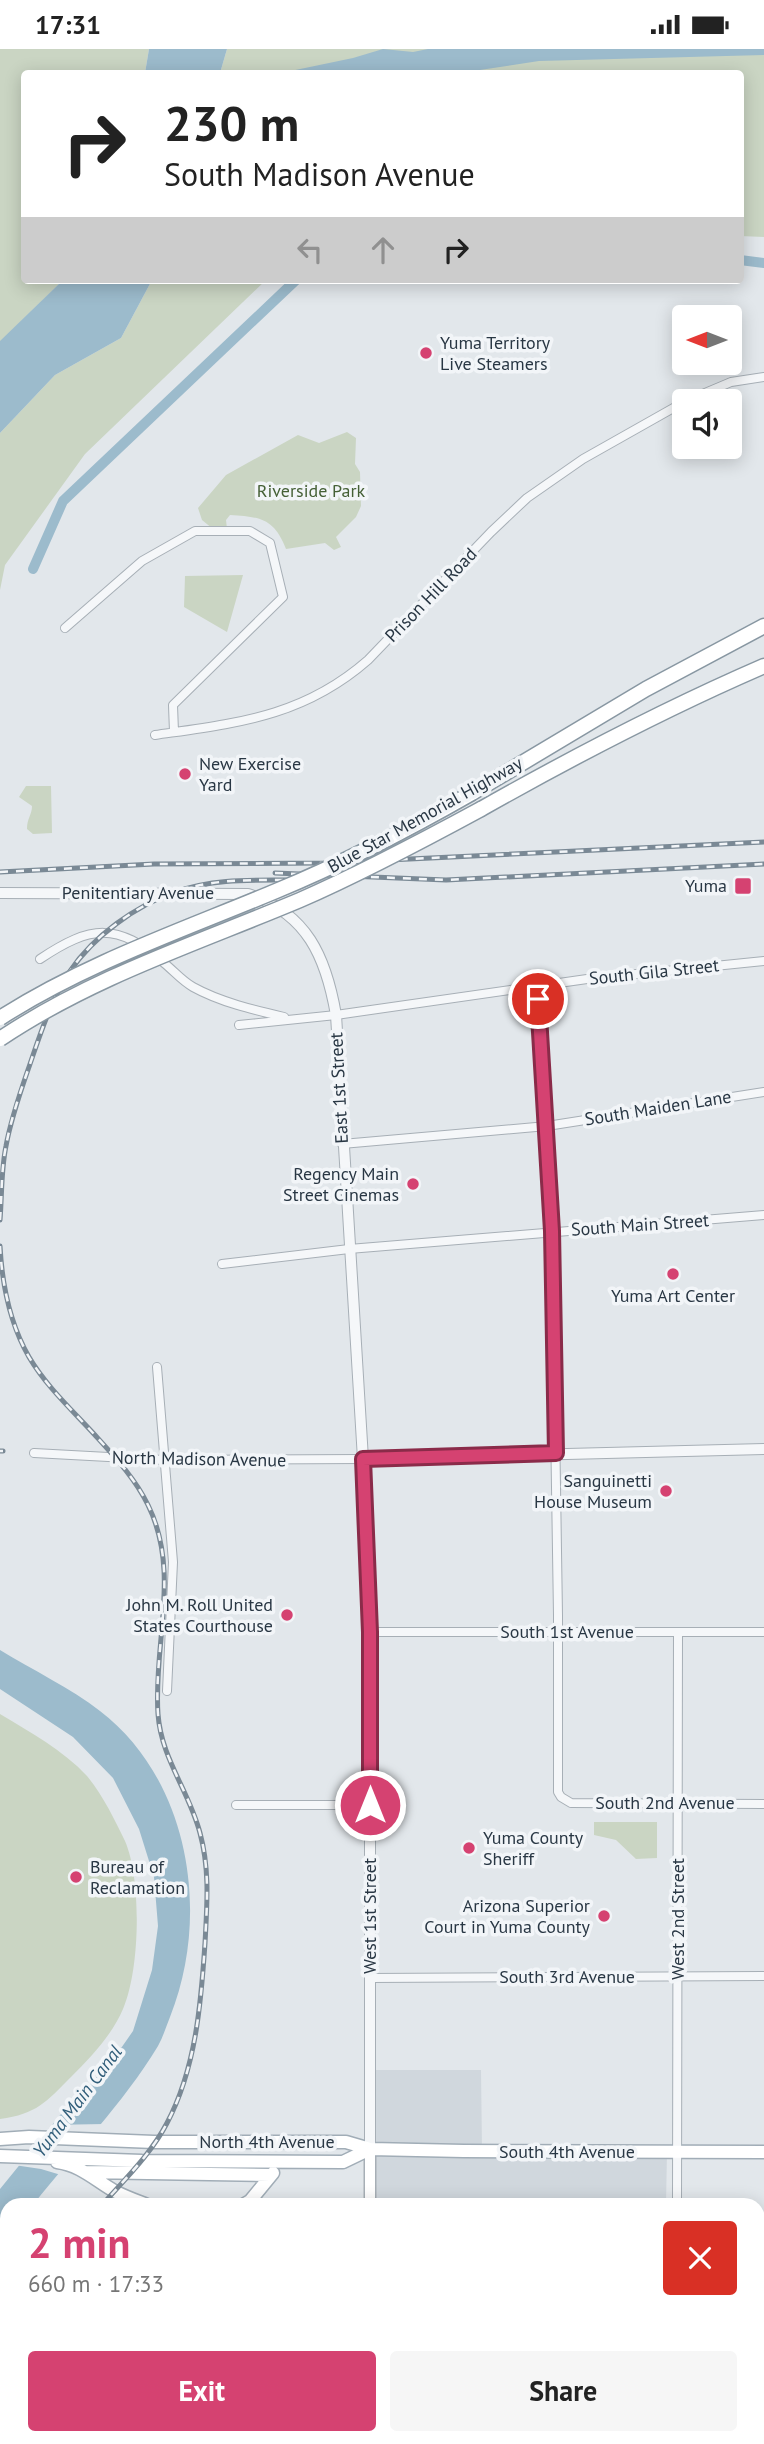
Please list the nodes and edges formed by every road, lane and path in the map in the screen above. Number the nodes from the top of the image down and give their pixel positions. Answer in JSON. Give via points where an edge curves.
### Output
{"nodes":[{"id":1,"x":764,"y":377,"type":"edge"},
{"id":2,"x":714,"y":389,"type":"edge"},
{"id":3,"x":672,"y":408,"type":"edge"},
{"id":4,"x":764,"y":626,"type":"edge"},
{"id":5,"x":65,"y":628,"type":"dead end"},
{"id":6,"x":764,"y":666,"type":"edge"},
{"id":7,"x":173,"y":732,"type":"junction"},
{"id":8,"x":155,"y":734,"type":"dead end"},
{"id":9,"x":0,"y":893,"type":"edge"},
{"id":10,"x":275,"y":904,"type":"joint"},
{"id":11,"x":40,"y":959,"type":"dead end"},
{"id":12,"x":764,"y":961,"type":"edge"},
{"id":13,"x":537,"y":986,"type":"junction"},
{"id":14,"x":336,"y":1015,"type":"junction"},
{"id":15,"x":0,"y":1018,"type":"edge"},
{"id":16,"x":291,"y":1019,"type":"junction"},
{"id":17,"x":239,"y":1025,"type":"dead end"},
{"id":18,"x":0,"y":1039,"type":"edge"},
{"id":19,"x":764,"y":1092,"type":"edge"},
{"id":20,"x":547,"y":1126,"type":"junction"},
{"id":21,"x":342,"y":1144,"type":"junction"},
{"id":22,"x":764,"y":1215,"type":"edge"},
{"id":23,"x":552,"y":1231,"type":"junction"},
{"id":24,"x":349,"y":1249,"type":"junction"},
{"id":25,"x":222,"y":1264,"type":"dead end"},
{"id":26,"x":157,"y":1367,"type":"dead end"},
{"id":27,"x":764,"y":1449,"type":"edge"},
{"id":28,"x":34,"y":1453,"type":"dead end"},
{"id":29,"x":556,"y":1453,"type":"junction"},
{"id":30,"x":363,"y":1459,"type":"junction"},
{"id":31,"x":164,"y":1460,"type":"junction"},
{"id":32,"x":370,"y":1632,"type":"junction"},
{"id":33,"x":558,"y":1632,"type":"junction"},
{"id":34,"x":678,"y":1632,"type":"junction"},
{"id":35,"x":764,"y":1632,"type":"edge"},
{"id":36,"x":167,"y":1691,"type":"dead end"},
{"id":37,"x":678,"y":1803,"type":"junction"},
{"id":38,"x":764,"y":1804,"type":"edge"},
{"id":39,"x":236,"y":1805,"type":"dead end"},
{"id":40,"x":370,"y":1805,"type":"junction"},
{"id":41,"x":678,"y":1976,"type":"junction"},
{"id":42,"x":764,"y":1976,"type":"edge"},
{"id":43,"x":370,"y":1978,"type":"junction"},
{"id":44,"x":0,"y":2139,"type":"edge"},
{"id":45,"x":370,"y":2149,"type":"junction"},
{"id":46,"x":677,"y":2152,"type":"junction"},
{"id":47,"x":764,"y":2152,"type":"edge"},
{"id":48,"x":0,"y":2156,"type":"edge"},
{"id":49,"x":70,"y":2161,"type":"junction"},
{"id":50,"x":286,"y":2161,"type":"junction"},
{"id":51,"x":86,"y":2172,"type":"junction"},
{"id":52,"x":270,"y":2175,"type":"junction"},
{"id":53,"x":131,"y":2198,"type":"edge"},
{"id":54,"x":252,"y":2198,"type":"edge"},
{"id":55,"x":370,"y":2198,"type":"edge"},
{"id":56,"x":677,"y":2198,"type":"edge"}],
"edges":[{"from":1,"to":2,"type":"street","name":"Prison Hill Road"},
{"from":3,"to":7,"type":"street","name":"Prison Hill Road","via":[[583,459],[527,498],[351,675],[273,715]]},
{"from":4,"to":15,"type":"highway","name":"Blue Star Memorial Highway","bridge":true,"via":[[646,688],[472,793],[357,855],[102,962]]},
{"from":5,"to":7,"type":"street","via":[[142,561],[195,531],[250,531],[270,543],[283,597],[173,705]]},
{"from":6,"to":18,"type":"highway","name":"Blue Star Memorial Highway","bridge":true,"via":[[590,748],[396,854],[322,890],[120,973],[38,1014]]},
{"from":7,"to":8,"type":"street","name":"Prison Hill Road"},
{"from":9,"to":10,"type":"street","name":"Penitentiary Avenue","via":[[248,894]]},
{"from":10,"to":14,"type":"street","name":"East 1st Street","via":[[314,946]]},
{"from":11,"to":16,"type":"street","via":[[93,933],[122,934],[143,945],[195,988]]},
{"from":12,"to":13,"type":"street","name":"South Gila Street"},
{"from":13,"to":14,"type":"street","name":"South Gila Street"},
{"from":13,"to":20,"type":"street"},
{"from":14,"to":16,"type":"street","name":"South Gila Street"},
{"from":14,"to":21,"type":"street","name":"East 1st Street"},
{"from":16,"to":17,"type":"street","name":"South Gila Street"},
{"from":19,"to":20,"type":"street","name":"South Maiden Lane"},
{"from":20,"to":21,"type":"street","name":"South Maiden Lane"},
{"from":20,"to":23,"type":"street"},
{"from":21,"to":24,"type":"street","name":"East 1st Street"},
{"from":22,"to":23,"type":"street","name":"South Main Street"},
{"from":23,"to":24,"type":"street","name":"South Main Street"},
{"from":23,"to":29,"type":"street"},
{"from":24,"to":25,"type":"street","name":"South Main Street"},
{"from":24,"to":30,"type":"street","name":"East 1st Street"},
{"from":26,"to":31,"type":"street"},
{"from":27,"to":29,"type":"street"},
{"from":28,"to":31,"type":"street","name":"North Madison Avenue"},
{"from":29,"to":30,"type":"street"},
{"from":29,"to":33,"type":"street"},
{"from":30,"to":31,"type":"street","name":"North Madison Avenue"},
{"from":30,"to":32,"type":"street","name":"West 1st Street"},
{"from":31,"to":36,"type":"street","via":[[173,1562]]},
{"from":32,"to":33,"type":"street","name":"South 1st Avenue"},
{"from":32,"to":40,"type":"street","name":"West 1st Street"},
{"from":33,"to":34,"type":"street","name":"South 1st Avenue"},
{"from":33,"to":37,"type":"street","name":"South 2nd Avenue","via":[[557,1786],[561,1797],[571,1803]]},
{"from":34,"to":35,"type":"street","name":"South 1st Avenue"},
{"from":34,"to":37,"type":"street","name":"West 2nd Street"},
{"from":37,"to":38,"type":"street","name":"South 2nd Avenue"},
{"from":37,"to":41,"type":"street","name":"West 2nd Street"},
{"from":39,"to":40,"type":"street"},
{"from":40,"to":43,"type":"street","name":"West 1st Street"},
{"from":41,"to":42,"type":"street","name":"South 3rd Avenue"},
{"from":41,"to":43,"type":"street","name":"South 3rd Avenue"},
{"from":41,"to":46,"type":"street","name":"West 2nd Street"},
{"from":43,"to":45,"type":"street","name":"West 1st Street"},
{"from":44,"to":45,"type":"main road","name":"North 4th Avenue","via":[[345,2142]]},
{"from":45,"to":46,"type":"main road","name":"South 4th Avenue"},
{"from":45,"to":50,"type":"main road","name":"North 4th Avenue","via":[[343,2162]]},
{"from":45,"to":55,"type":"main road","name":"West 1st Street"},
{"from":46,"to":47,"type":"main road","name":"South 4th Avenue"},
{"from":46,"to":56,"type":"street","name":"West 2nd Street"},
{"from":48,"to":49,"type":"main road","name":"North 4th Avenue"},
{"from":49,"to":50,"type":"main road","name":"North 4th Avenue"},
{"from":49,"to":51,"type":"main road"},
{"from":50,"to":52,"type":"main road"},
{"from":51,"to":52,"type":"main road"},
{"from":51,"to":53,"type":"main road"},
{"from":52,"to":54,"type":"main road"}]}
